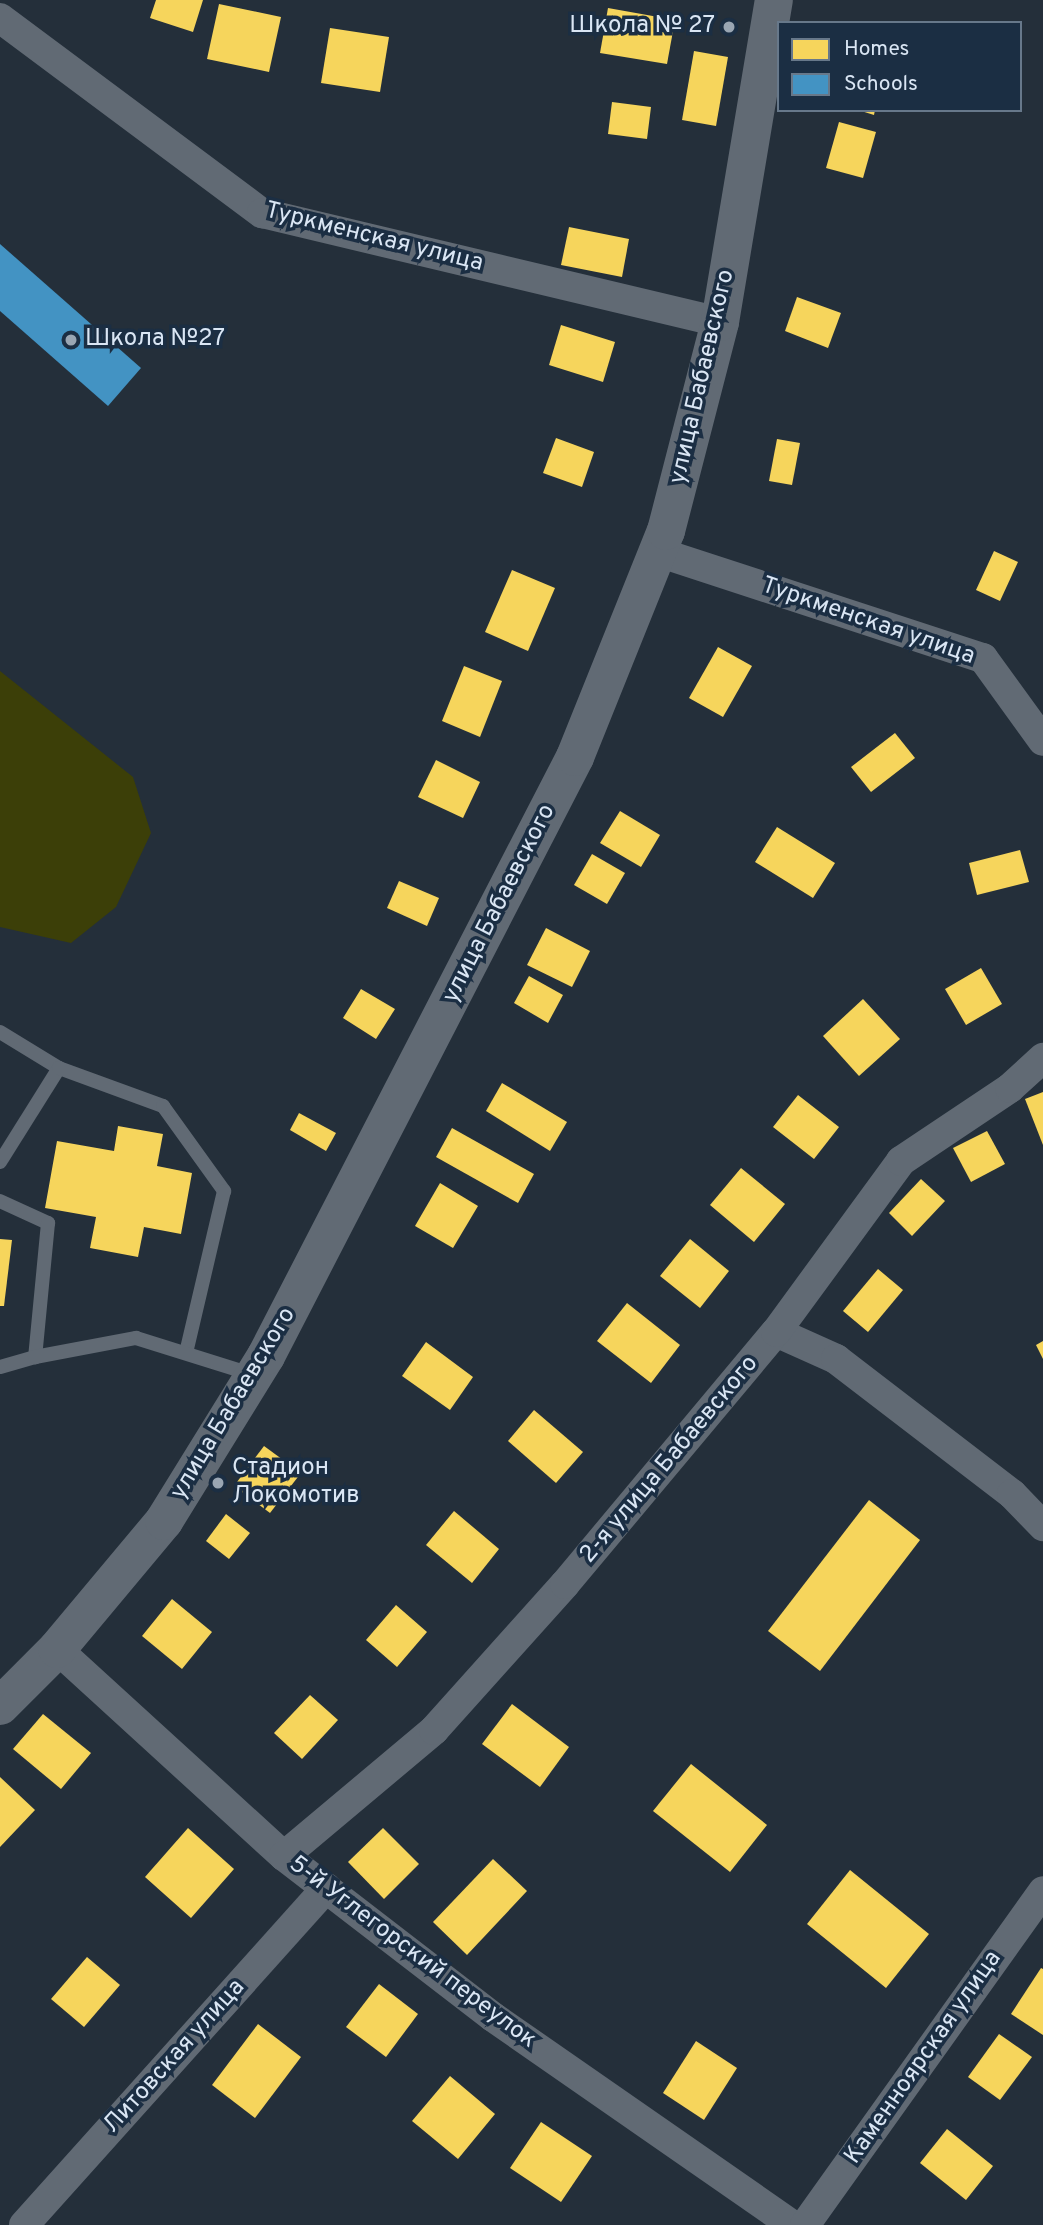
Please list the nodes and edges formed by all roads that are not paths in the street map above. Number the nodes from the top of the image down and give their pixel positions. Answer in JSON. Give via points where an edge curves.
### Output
{"nodes":[{"id":1,"x":774,"y":0,"type":"edge"},
{"id":2,"x":0,"y":18,"type":"edge"},
{"id":3,"x":720,"y":322,"type":"junction"},
{"id":4,"x":658,"y":552,"type":"junction"},
{"id":5,"x":1043,"y":741,"type":"edge"},
{"id":6,"x":0,"y":1032,"type":"edge"},
{"id":7,"x":1043,"y":1058,"type":"edge"},
{"id":8,"x":59,"y":1068,"type":"junction"},
{"id":9,"x":0,"y":1162,"type":"edge"},
{"id":10,"x":0,"y":1201,"type":"edge"},
{"id":11,"x":776,"y":1332,"type":"junction"},
{"id":12,"x":186,"y":1353,"type":"junction"},
{"id":13,"x":35,"y":1357,"type":"junction"},
{"id":14,"x":0,"y":1367,"type":"edge"},
{"id":15,"x":254,"y":1375,"type":"junction"},
{"id":16,"x":1043,"y":1526,"type":"edge"},
{"id":17,"x":57,"y":1649,"type":"junction"},
{"id":18,"x":0,"y":1706,"type":"edge"},
{"id":19,"x":284,"y":1856,"type":"junction"},
{"id":20,"x":326,"y":1888,"type":"junction"},
{"id":21,"x":1043,"y":1891,"type":"edge"},
{"id":22,"x":24,"y":2225,"type":"edge"},
{"id":23,"x":792,"y":2225,"type":"edge"},
{"id":24,"x":805,"y":2225,"type":"edge"}],
"edges":[{"from":1,"to":3,"type":"main road","name":"улица Бабаевского"},
{"from":2,"to":3,"type":"street","name":"Туркменская улица","via":[[262,213]]},
{"from":3,"to":4,"type":"main road","name":"улица Бабаевского"},
{"from":4,"to":5,"type":"street","name":"Туркменская улица","via":[[983,658]]},
{"from":4,"to":15,"type":"main road","name":"улица Бабаевского","via":[[575,757]]},
{"from":6,"to":8,"type":"lane"},
{"from":7,"to":11,"type":"street","name":"2-я улица Бабаевского","via":[[1010,1088],[901,1161]]},
{"from":8,"to":9,"type":"lane"},
{"from":8,"to":12,"type":"lane","via":[[163,1107],[224,1191]]},
{"from":10,"to":13,"type":"lane","via":[[48,1223]]},
{"from":11,"to":16,"type":"street","via":[[836,1359],[1012,1494]]},
{"from":11,"to":19,"type":"street","name":"2-я улица Бабаевского","via":[[663,1472],[434,1730]]},
{"from":12,"to":13,"type":"lane","via":[[136,1338]]},
{"from":12,"to":15,"type":"lane"},
{"from":13,"to":14,"type":"lane"},
{"from":15,"to":17,"type":"main road","name":"улица Бабаевского","via":[[164,1521]]},
{"from":17,"to":18,"type":"main road","name":"улица Бабаевского"},
{"from":17,"to":19,"type":"street","name":"5-й Углегорский переулок"},
{"from":19,"to":20,"type":"street","name":"5-й Углегорский переулок"},
{"from":20,"to":22,"type":"street","name":"Литовская улица"},
{"from":20,"to":23,"type":"street","name":"5-й Углегорский переулок","via":[[493,2017]]},
{"from":21,"to":24,"type":"street","name":"Каменноярская улица"}]}
